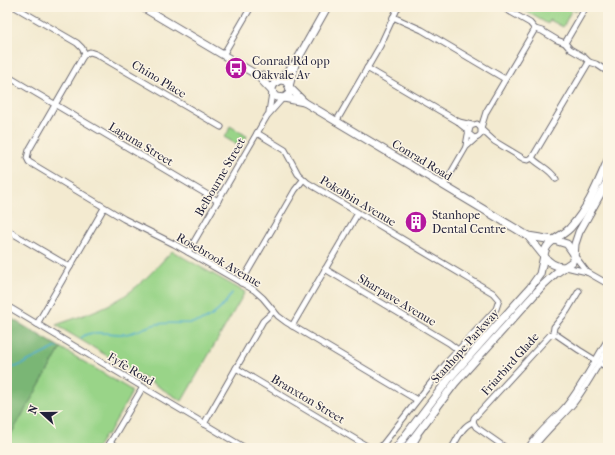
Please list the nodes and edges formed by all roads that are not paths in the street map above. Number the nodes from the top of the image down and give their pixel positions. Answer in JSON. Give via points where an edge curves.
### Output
{"nodes":[{"id":1,"x":16,"y":7,"type":"edge"},
{"id":2,"x":142,"y":7,"type":"edge"},
{"id":3,"x":251,"y":7,"type":"edge"},
{"id":4,"x":328,"y":7,"type":"edge"},
{"id":5,"x":398,"y":7,"type":"edge"},
{"id":6,"x":586,"y":7,"type":"edge"},
{"id":7,"x":505,"y":8,"type":"edge"},
{"id":8,"x":393,"y":17,"type":"junction"},
{"id":9,"x":534,"y":29,"type":"junction"},
{"id":10,"x":565,"y":43,"type":"junction"},
{"id":11,"x":85,"y":54,"type":"junction"},
{"id":12,"x":223,"y":55,"type":"junction"},
{"id":13,"x":588,"y":62,"type":"junction"},
{"id":14,"x":295,"y":64,"type":"junction"},
{"id":15,"x":367,"y":68,"type":"junction"},
{"id":16,"x":608,"y":72,"type":"edge"},
{"id":17,"x":257,"y":75,"type":"junction"},
{"id":18,"x":7,"y":76,"type":"edge"},
{"id":19,"x":278,"y":80,"type":"junction"},
{"id":20,"x":505,"y":80,"type":"junction"},
{"id":21,"x":290,"y":87,"type":"junction"},
{"id":22,"x":272,"y":92,"type":"junction"},
{"id":23,"x":283,"y":98,"type":"junction"},
{"id":24,"x":304,"y":102,"type":"junction"},
{"id":25,"x":55,"y":104,"type":"junction"},
{"id":26,"x":486,"y":112,"type":"junction"},
{"id":27,"x":269,"y":113,"type":"junction"},
{"id":28,"x":336,"y":122,"type":"junction"},
{"id":29,"x":459,"y":122,"type":"junction"},
{"id":30,"x":473,"y":125,"type":"junction"},
{"id":31,"x":221,"y":127,"type":"dead end"},
{"id":32,"x":482,"y":129,"type":"junction"},
{"id":33,"x":257,"y":133,"type":"junction"},
{"id":34,"x":469,"y":133,"type":"junction"},
{"id":35,"x":477,"y":138,"type":"junction"},
{"id":36,"x":494,"y":141,"type":"junction"},
{"id":37,"x":466,"y":147,"type":"junction"},
{"id":38,"x":532,"y":158,"type":"junction"},
{"id":39,"x":608,"y":160,"type":"edge"},
{"id":40,"x":556,"y":179,"type":"dead end"},
{"id":41,"x":303,"y":180,"type":"junction"},
{"id":42,"x":608,"y":180,"type":"edge"},
{"id":43,"x":444,"y":185,"type":"junction"},
{"id":44,"x":218,"y":201,"type":"junction"},
{"id":45,"x":104,"y":208,"type":"junction"},
{"id":46,"x":358,"y":213,"type":"junction"},
{"id":47,"x":7,"y":230,"type":"edge"},
{"id":48,"x":528,"y":236,"type":"junction"},
{"id":49,"x":553,"y":240,"type":"junction"},
{"id":50,"x":188,"y":252,"type":"junction"},
{"id":51,"x":574,"y":254,"type":"junction"},
{"id":52,"x":544,"y":256,"type":"junction"},
{"id":53,"x":70,"y":267,"type":"junction"},
{"id":54,"x":565,"y":267,"type":"junction"},
{"id":55,"x":325,"y":269,"type":"junction"},
{"id":56,"x":587,"y":272,"type":"junction"},
{"id":57,"x":241,"y":283,"type":"junction"},
{"id":58,"x":608,"y":284,"type":"edge"},
{"id":59,"x":579,"y":291,"type":"dead end"},
{"id":60,"x":7,"y":306,"type":"edge"},
{"id":61,"x":274,"y":311,"type":"junction"},
{"id":62,"x":37,"y":324,"type":"junction"},
{"id":63,"x":292,"y":326,"type":"junction"},
{"id":64,"x":553,"y":334,"type":"junction"},
{"id":65,"x":608,"y":339,"type":"edge"},
{"id":66,"x":608,"y":348,"type":"edge"},
{"id":67,"x":458,"y":350,"type":"junction"},
{"id":68,"x":597,"y":361,"type":"junction"},
{"id":69,"x":236,"y":368,"type":"junction"},
{"id":70,"x":608,"y":368,"type":"edge"},
{"id":71,"x":143,"y":387,"type":"junction"},
{"id":72,"x":417,"y":400,"type":"junction"},
{"id":73,"x":473,"y":422,"type":"junction"},
{"id":74,"x":204,"y":424,"type":"junction"},
{"id":75,"x":420,"y":430,"type":"junction"},
{"id":76,"x":110,"y":443,"type":"junction"},
{"id":77,"x":107,"y":448,"type":"edge"},
{"id":78,"x":119,"y":448,"type":"edge"},
{"id":79,"x":245,"y":448,"type":"edge"},
{"id":80,"x":370,"y":448,"type":"edge"},
{"id":81,"x":380,"y":448,"type":"edge"},
{"id":82,"x":396,"y":448,"type":"edge"},
{"id":83,"x":406,"y":448,"type":"edge"},
{"id":84,"x":410,"y":448,"type":"edge"},
{"id":85,"x":452,"y":448,"type":"edge"},
{"id":86,"x":506,"y":448,"type":"edge"},
{"id":87,"x":528,"y":448,"type":"edge"},
{"id":88,"x":533,"y":448,"type":"edge"}],
"edges":[{"from":1,"to":11,"type":"street","via":[[77,43]]},
{"from":2,"to":12,"type":"main road"},
{"from":3,"to":12,"type":"street"},
{"from":4,"to":14,"type":"main road"},
{"from":5,"to":8,"type":"street"},
{"from":6,"to":10,"type":"street"},
{"from":7,"to":9,"type":"street","via":[[530,23]]},
{"from":8,"to":15,"type":"street"},
{"from":8,"to":20,"type":"street","via":[[422,30]]},
{"from":9,"to":10,"type":"street"},
{"from":9,"to":20,"type":"street"},
{"from":10,"to":13,"type":"street"},
{"from":11,"to":25,"type":"street"},
{"from":11,"to":31,"type":"street","name":"Chino Place","via":[[96,54]]},
{"from":12,"to":17,"type":"main road"},
{"from":13,"to":16,"type":"street"},
{"from":13,"to":38,"type":"street"},
{"from":14,"to":19,"type":"main road"},
{"from":14,"to":21,"type":"main road"},
{"from":15,"to":28,"type":"street"},
{"from":15,"to":29,"type":"street"},
{"from":17,"to":19,"type":"main road"},
{"from":17,"to":22,"type":"main road"},
{"from":18,"to":25,"type":"street","name":"Laguna Street"},
{"from":19,"to":21,"type":"main road","via":[[286,81]]},
{"from":19,"to":22,"type":"main road","via":[[273,85]]},
{"from":20,"to":26,"type":"street"},
{"from":21,"to":23,"type":"main road","via":[[289,94]]},
{"from":21,"to":24,"type":"main road","name":"Conrad Road"},
{"from":22,"to":23,"type":"main road","via":[[276,97]]},
{"from":22,"to":27,"type":"street","name":"Belbourne Street"},
{"from":23,"to":24,"type":"main road","name":"Conrad Road"},
{"from":23,"to":27,"type":"street","name":"Belbourne Street"},
{"from":24,"to":28,"type":"main road","name":"Conrad Road"},
{"from":25,"to":44,"type":"street","name":"Laguna Street"},
{"from":25,"to":45,"type":"street","name":"Rosebrook Avenue","via":[[27,158],[33,165]]},
{"from":26,"to":30,"type":"street"},
{"from":26,"to":32,"type":"street"},
{"from":27,"to":33,"type":"street","name":"Belbourne Street"},
{"from":28,"to":43,"type":"main road","name":"Conrad Road"},
{"from":29,"to":30,"type":"street"},
{"from":29,"to":34,"type":"street"},
{"from":30,"to":32,"type":"street","via":[[479,125]]},
{"from":30,"to":34,"type":"street"},
{"from":32,"to":35,"type":"street"},
{"from":32,"to":36,"type":"street"},
{"from":33,"to":41,"type":"street","name":"Pokolbin Avenue","via":[[285,150]]},
{"from":33,"to":44,"type":"street","name":"Belbourne Street"},
{"from":34,"to":35,"type":"street"},
{"from":34,"to":37,"type":"street"},
{"from":35,"to":36,"type":"street"},
{"from":35,"to":37,"type":"street"},
{"from":36,"to":38,"type":"street","via":[[524,159]]},
{"from":37,"to":43,"type":"street"},
{"from":38,"to":40,"type":"street","via":[[550,171]]},
{"from":39,"to":49,"type":"main road","via":[[578,218],[566,232]]},
{"from":41,"to":46,"type":"street","name":"Pokolbin Avenue"},
{"from":41,"to":57,"type":"street"},
{"from":42,"to":51,"type":"main road","via":[[579,232]]},
{"from":43,"to":48,"type":"main road","name":"Conrad Road"},
{"from":44,"to":50,"type":"street","name":"Belbourne Street"},
{"from":45,"to":50,"type":"street","name":"Rosebrook Avenue"},
{"from":45,"to":53,"type":"street"},
{"from":46,"to":55,"type":"street"},
{"from":46,"to":67,"type":"street","name":"Pokolbin Avenue","via":[[498,298],[500,302],[496,309]]},
{"from":47,"to":53,"type":"street"},
{"from":48,"to":49,"type":"main road","name":"Conrad Road"},
{"from":48,"to":52,"type":"main road","name":"Conrad Road"},
{"from":49,"to":51,"type":"main road","via":[[566,244]]},
{"from":49,"to":52,"type":"main road","via":[[546,247]]},
{"from":50,"to":57,"type":"street","name":"Rosebrook Avenue"},
{"from":51,"to":54,"type":"main road","via":[[572,262]]},
{"from":51,"to":56,"type":"street"},
{"from":52,"to":54,"type":"main road","via":[[554,266]]},
{"from":52,"to":82,"type":"main road","name":"Stanhope Parkway","via":[[540,274],[530,288],[448,380]]},
{"from":53,"to":62,"type":"street"},
{"from":54,"to":56,"type":"street"},
{"from":54,"to":75,"type":"main road","name":"Stanhope Parkway","via":[[543,285],[469,368]]},
{"from":55,"to":63,"type":"street"},
{"from":55,"to":67,"type":"street","name":"Sharpave Avenue"},
{"from":56,"to":58,"type":"street"},
{"from":57,"to":61,"type":"street","name":"Rosebrook Avenue","via":[[258,294]]},
{"from":59,"to":64,"type":"street","via":[[554,327]]},
{"from":60,"to":62,"type":"street","name":"Fyfe Road"},
{"from":61,"to":63,"type":"street","name":"Rosebrook Avenue"},
{"from":61,"to":69,"type":"street","via":[[263,321]]},
{"from":62,"to":71,"type":"street","name":"Fyfe Road"},
{"from":63,"to":72,"type":"street","name":"Rosebrook Avenue"},
{"from":64,"to":68,"type":"street","name":"Friarbird Glade"},
{"from":64,"to":73,"type":"street","name":"Friarbird Glade","via":[[549,335]]},
{"from":65,"to":68,"type":"street"},
{"from":66,"to":68,"type":"street"},
{"from":67,"to":72,"type":"street"},
{"from":68,"to":70,"type":"street","name":"Friarbird Glade"},
{"from":68,"to":87,"type":"street","via":[[570,400],[541,430]]},
{"from":68,"to":88,"type":"street","via":[[586,386]]},
{"from":69,"to":74,"type":"street"},
{"from":69,"to":80,"type":"street","name":"Branxton Street"},
{"from":71,"to":74,"type":"street","name":"Fyfe Road"},
{"from":71,"to":76,"type":"street"},
{"from":72,"to":81,"type":"street"},
{"from":73,"to":85,"type":"street","name":"Friarbird Glade","via":[[464,427]]},
{"from":73,"to":86,"type":"street","via":[[476,427]]},
{"from":74,"to":79,"type":"street","name":"Fyfe Road"},
{"from":75,"to":83,"type":"main road","name":"Stanhope Parkway"},
{"from":75,"to":84,"type":"street"},
{"from":76,"to":77,"type":"street"},
{"from":76,"to":78,"type":"street"}]}
